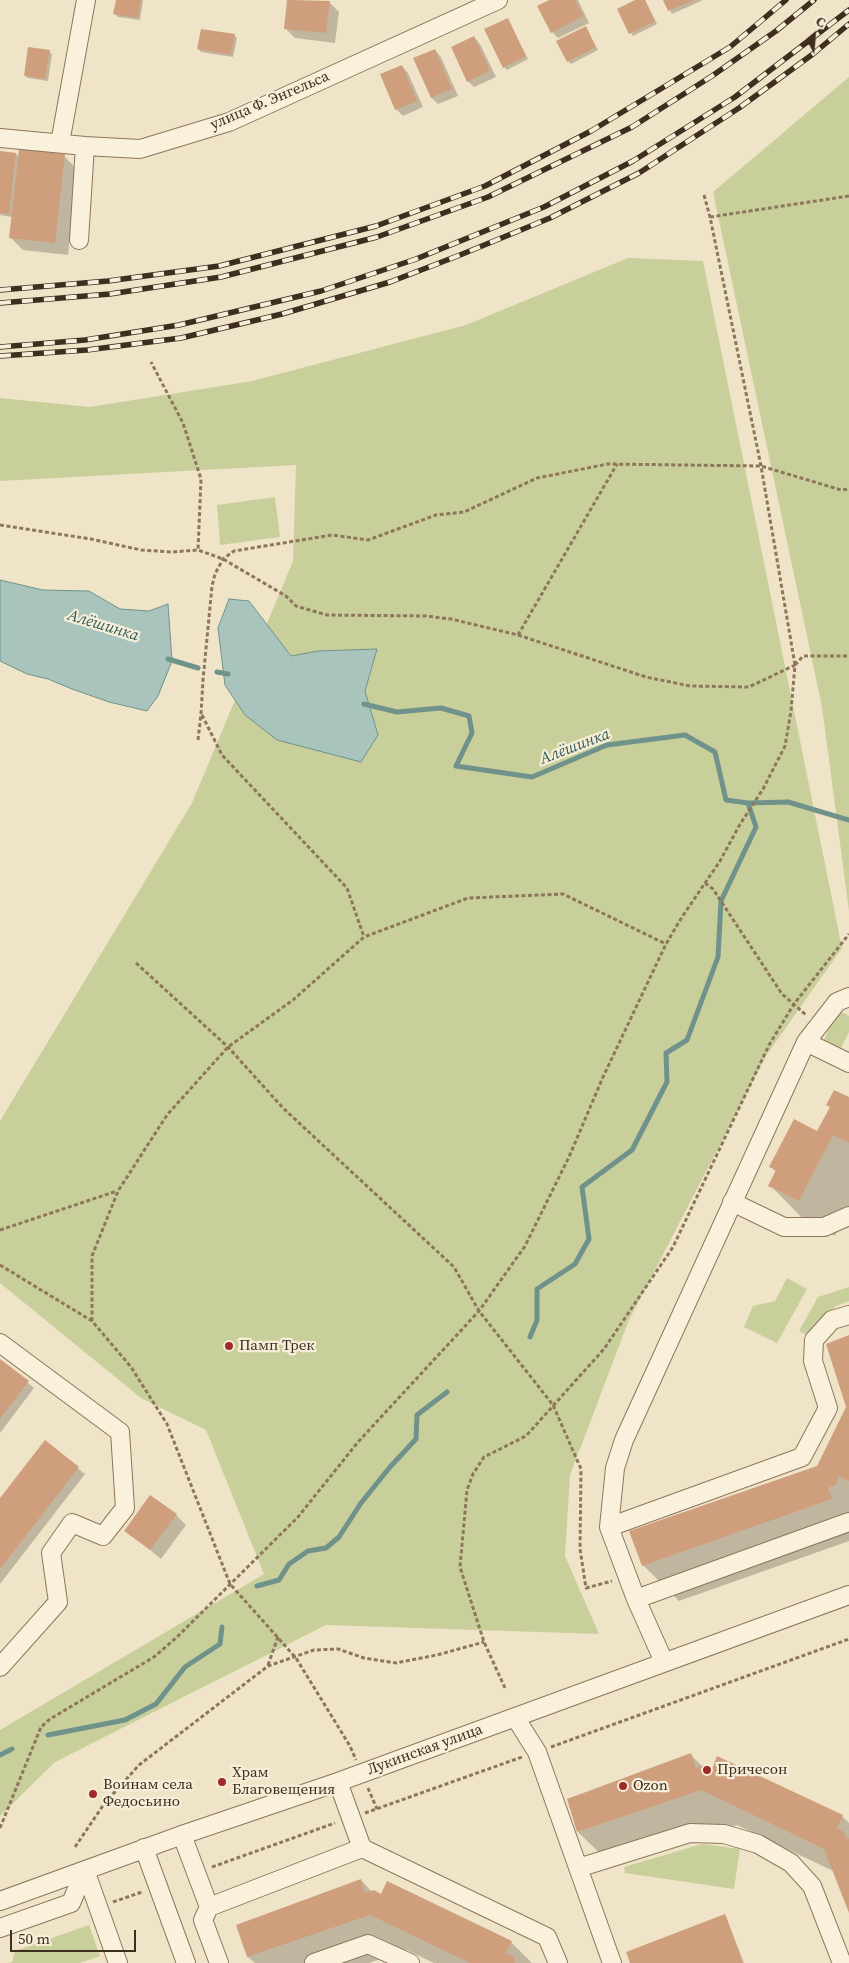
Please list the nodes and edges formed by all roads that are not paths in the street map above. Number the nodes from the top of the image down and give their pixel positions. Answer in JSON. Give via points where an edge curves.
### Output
{"nodes":[{"id":1,"x":86,"y":0,"type":"edge"},
{"id":2,"x":498,"y":0,"type":"edge"},
{"id":3,"x":0,"y":138,"type":"edge"},
{"id":4,"x":60,"y":143,"type":"junction"},
{"id":5,"x":86,"y":146,"type":"junction"},
{"id":6,"x":79,"y":240,"type":"dead end"},
{"id":7,"x":849,"y":997,"type":"edge"},
{"id":8,"x":806,"y":1042,"type":"junction"},
{"id":9,"x":849,"y":1063,"type":"edge"},
{"id":10,"x":732,"y":1202,"type":"junction"},
{"id":11,"x":849,"y":1216,"type":"edge"},
{"id":12,"x":849,"y":1314,"type":"edge"},
{"id":13,"x":0,"y":1343,"type":"edge"},
{"id":14,"x":849,"y":1522,"type":"edge"},
{"id":15,"x":609,"y":1527,"type":"junction"},
{"id":16,"x":849,"y":1595,"type":"edge"},
{"id":17,"x":636,"y":1599,"type":"junction"},
{"id":18,"x":664,"y":1662,"type":"junction"},
{"id":19,"x":0,"y":1667,"type":"edge"},
{"id":20,"x":515,"y":1717,"type":"junction"},
{"id":21,"x":338,"y":1782,"type":"junction"},
{"id":22,"x":182,"y":1835,"type":"junction"},
{"id":23,"x":144,"y":1848,"type":"junction"},
{"id":24,"x":362,"y":1848,"type":"junction"},
{"id":25,"x":578,"y":1868,"type":"junction"},
{"id":26,"x":85,"y":1870,"type":"junction"},
{"id":27,"x":0,"y":1901,"type":"edge"},
{"id":28,"x":209,"y":1907,"type":"junction"},
{"id":29,"x":0,"y":1928,"type":"edge"},
{"id":30,"x":114,"y":1962,"type":"edge"},
{"id":31,"x":186,"y":1963,"type":"edge"},
{"id":32,"x":219,"y":1963,"type":"edge"},
{"id":33,"x":314,"y":1963,"type":"edge"},
{"id":34,"x":410,"y":1963,"type":"edge"},
{"id":35,"x":558,"y":1963,"type":"edge"},
{"id":36,"x":612,"y":1963,"type":"edge"},
{"id":37,"x":842,"y":1963,"type":"edge"}],
"edges":[{"from":1,"to":4,"type":"street"},
{"from":2,"to":5,"type":"street","name":"улица Ф. Энгельса","via":[[229,122],[140,149]]},
{"from":3,"to":4,"type":"street","name":"улица Ф. Энгельса"},
{"from":4,"to":5,"type":"street","name":"улица Ф. Энгельса"},
{"from":5,"to":6,"type":"street"},
{"from":7,"to":8,"type":"street","via":[[837,1002]]},
{"from":8,"to":9,"type":"street"},
{"from":8,"to":10,"type":"street"},
{"from":10,"to":11,"type":"street","via":[[784,1227],[824,1227]]},
{"from":10,"to":15,"type":"street","via":[[624,1440],[616,1468]]},
{"from":12,"to":15,"type":"street","via":[[832,1320],[814,1340],[813,1361],[828,1408],[802,1457]]},
{"from":13,"to":19,"type":"street","via":[[120,1432],[125,1508],[102,1536],[72,1524],[51,1553],[58,1602]]},
{"from":14,"to":17,"type":"street"},
{"from":15,"to":17,"type":"street"},
{"from":16,"to":18,"type":"street","name":"Лукинская улица"},
{"from":17,"to":18,"type":"street"},
{"from":18,"to":20,"type":"street","name":"Лукинская улица"},
{"from":20,"to":21,"type":"street","name":"Лукинская улица"},
{"from":20,"to":25,"type":"street","via":[[537,1752]]},
{"from":21,"to":22,"type":"street","name":"Лукинская улица"},
{"from":21,"to":24,"type":"street"},
{"from":22,"to":23,"type":"street","name":"Лукинская улица"},
{"from":22,"to":28,"type":"street"},
{"from":23,"to":26,"type":"street","name":"Лукинская улица"},
{"from":23,"to":31,"type":"street"},
{"from":24,"to":28,"type":"street"},
{"from":24,"to":35,"type":"street","via":[[547,1937]]},
{"from":25,"to":36,"type":"street"},
{"from":25,"to":37,"type":"street","via":[[690,1833],[724,1834],[758,1844],[791,1862],[812,1886]]},
{"from":26,"to":27,"type":"street","name":"Лукинская улица"},
{"from":26,"to":29,"type":"street","via":[[71,1904]]},
{"from":26,"to":30,"type":"street"},
{"from":28,"to":32,"type":"street","via":[[202,1920]]},
{"from":33,"to":34,"type":"street","via":[[368,1944]]}]}
